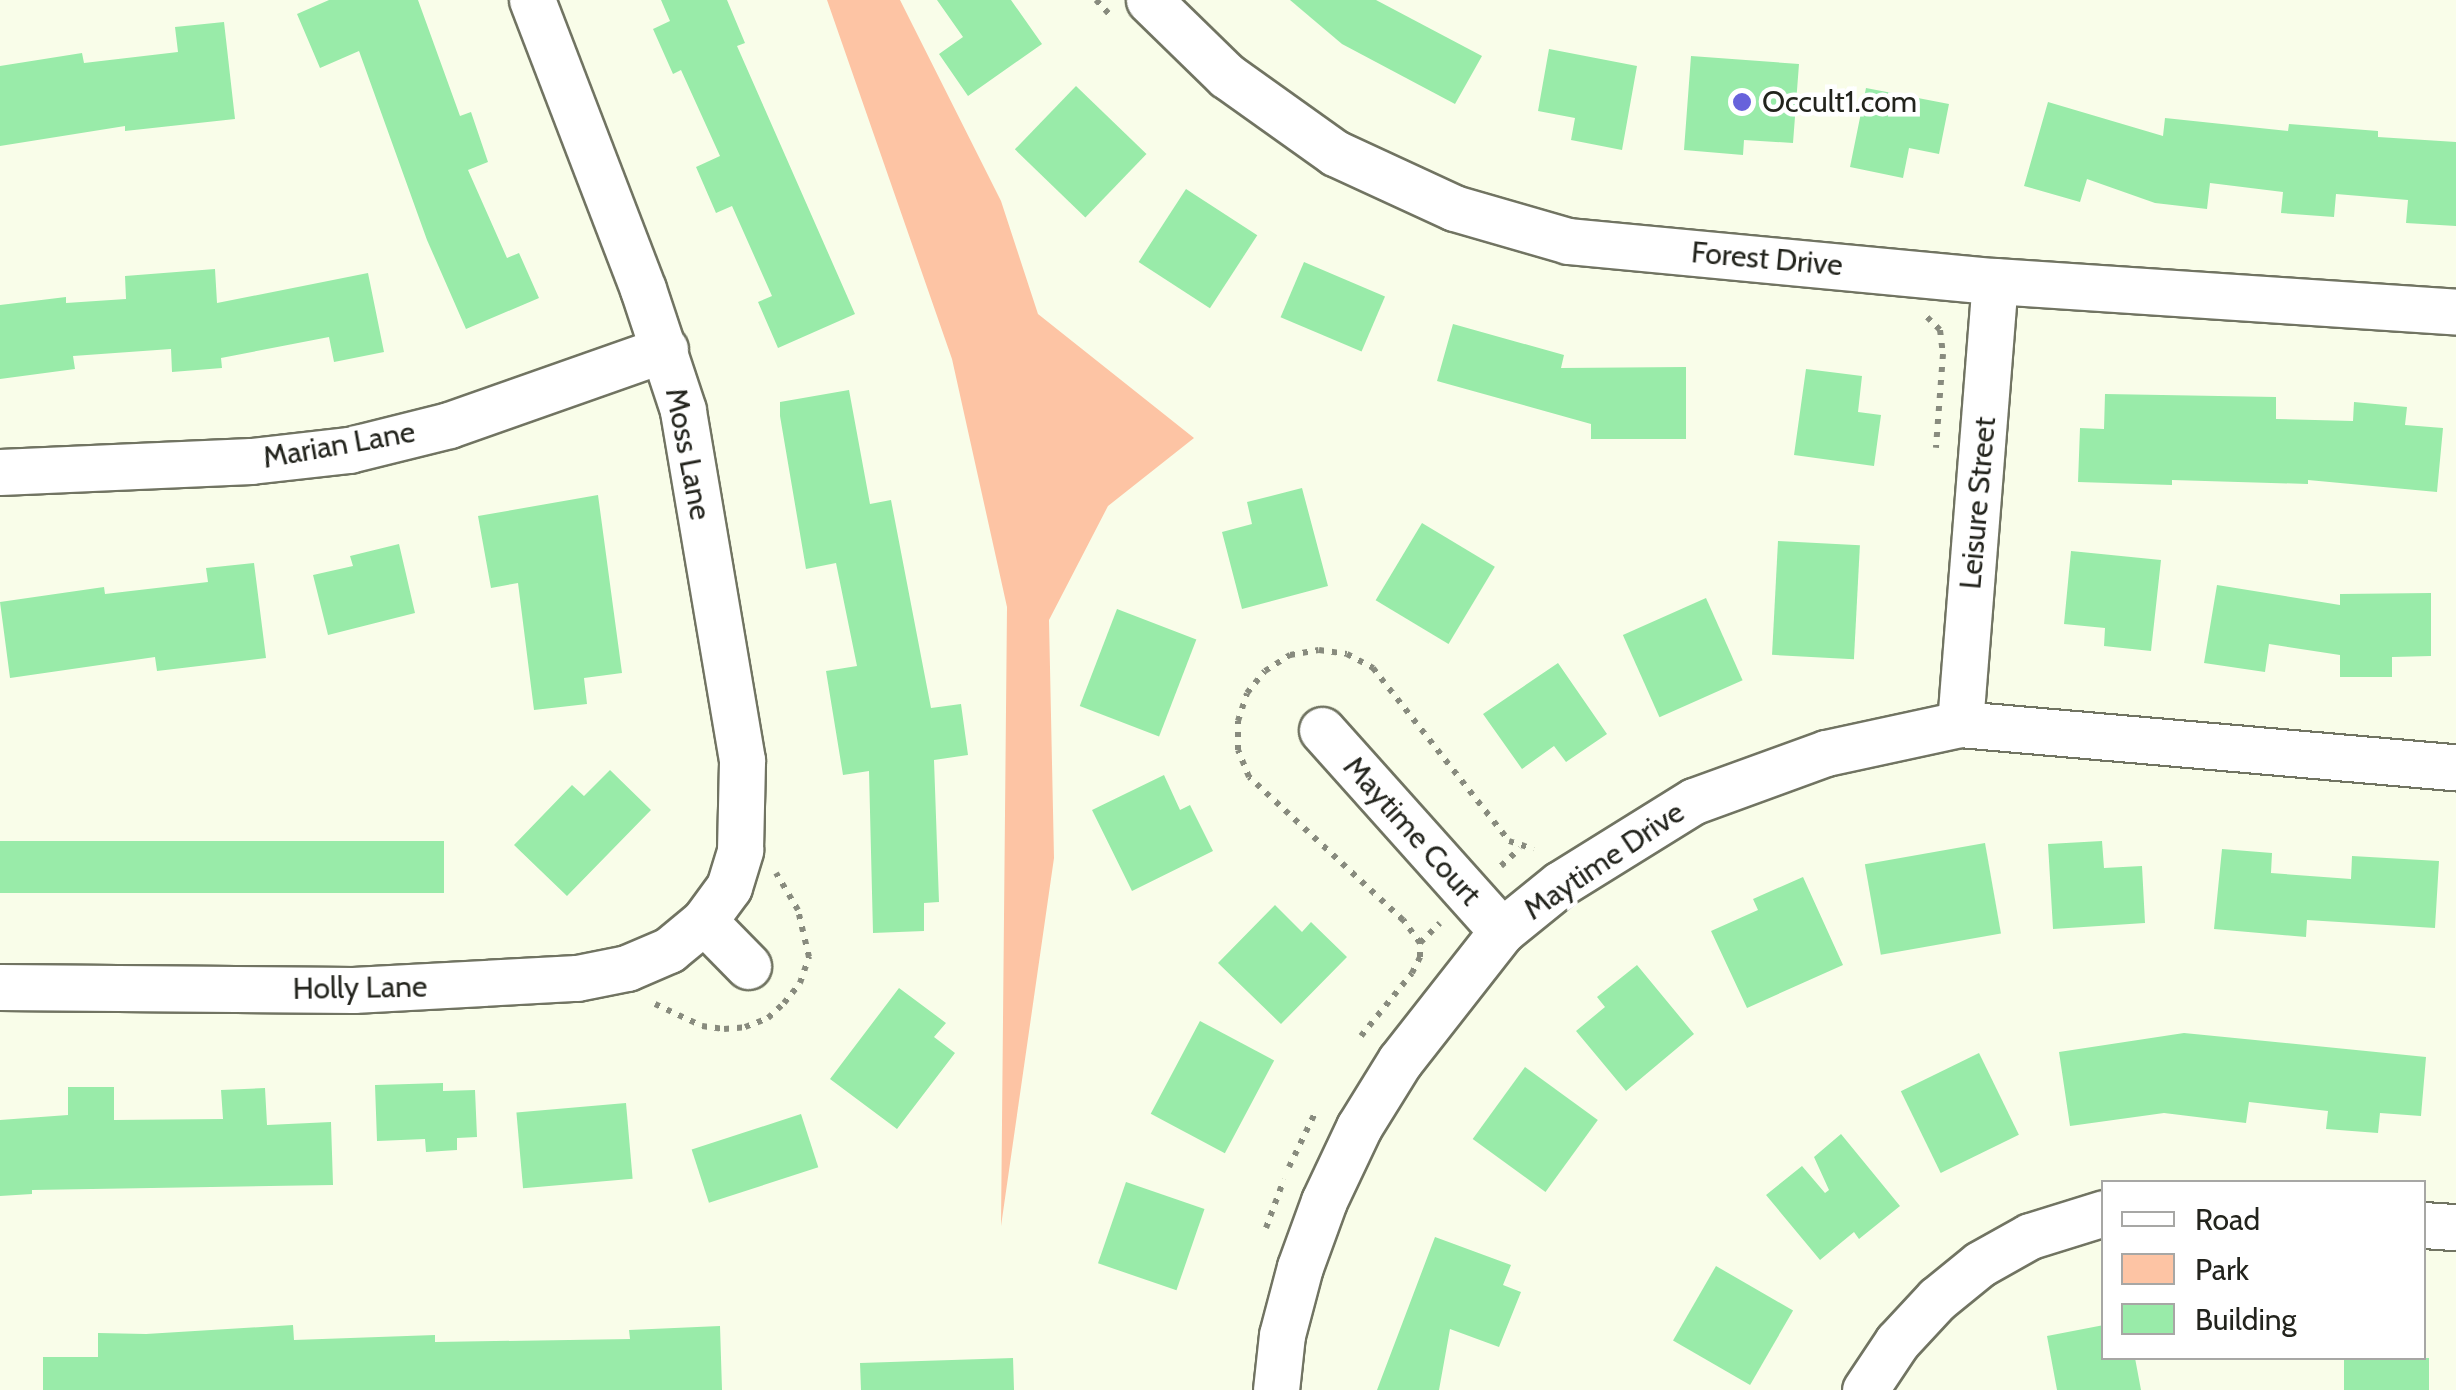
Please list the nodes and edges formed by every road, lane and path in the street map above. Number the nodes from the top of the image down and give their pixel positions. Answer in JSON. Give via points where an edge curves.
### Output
{"nodes":[{"id":1,"x":532,"y":0,"type":"edge"},
{"id":2,"x":1096,"y":0,"type":"edge"},
{"id":3,"x":1133,"y":12,"type":"edge"},
{"id":4,"x":1995,"y":280,"type":"junction"},
{"id":5,"x":1917,"y":312,"type":"dead end"},
{"id":6,"x":2456,"y":312,"type":"edge"},
{"id":7,"x":665,"y":349,"type":"junction"},
{"id":8,"x":1935,"y":452,"type":"dead end"},
{"id":9,"x":0,"y":472,"type":"edge"},
{"id":10,"x":1960,"y":724,"type":"junction"},
{"id":11,"x":1322,"y":730,"type":"dead end"},
{"id":12,"x":2456,"y":766,"type":"edge"},
{"id":13,"x":1546,"y":846,"type":"dead end"},
{"id":14,"x":774,"y":860,"type":"dead end"},
{"id":15,"x":704,"y":921,"type":"junction"},
{"id":16,"x":1502,"y":931,"type":"junction"},
{"id":17,"x":748,"y":966,"type":"dead end"},
{"id":18,"x":0,"y":986,"type":"edge"},
{"id":19,"x":644,"y":1004,"type":"dead end"},
{"id":20,"x":1358,"y":1042,"type":"dead end"},
{"id":21,"x":1320,"y":1104,"type":"dead end"},
{"id":22,"x":2101,"y":1214,"type":"edge"},
{"id":23,"x":2426,"y":1225,"type":"edge"},
{"id":24,"x":2456,"y":1227,"type":"edge"},
{"id":25,"x":1263,"y":1237,"type":"dead end"},
{"id":26,"x":1276,"y":1390,"type":"edge"},
{"id":27,"x":1866,"y":1390,"type":"edge"}],
"edges":[{"from":1,"to":7,"type":"street","name":"Moss Lane"},
{"from":2,"to":3,"type":"path"},
{"from":3,"to":4,"type":"street","name":"Forest Drive","via":[[1336,153],[1454,208],[1568,241]]},
{"from":4,"to":6,"type":"street","name":"Forest Drive"},
{"from":4,"to":10,"type":"street","name":"Leisure Street"},
{"from":5,"to":8,"type":"path","via":[[1940,330]]},
{"from":7,"to":9,"type":"street","name":"Marian Lane","via":[[449,425],[349,450]]},
{"from":7,"to":15,"type":"street","name":"Moss Lane","via":[[683,410],[742,760],[740,850],[729,886]]},
{"from":10,"to":12,"type":"street","name":"Maytime Drive"},
{"from":10,"to":16,"type":"street","name":"Maytime Drive","via":[[1826,753],[1694,801],[1592,862]]},
{"from":11,"to":16,"type":"street","name":"Maytime Court"},
{"from":13,"to":20,"type":"path","via":[[1532,850],[1509,841],[1373,668],[1348,654],[1319,650],[1290,655],[1266,671],[1247,694],[1238,721],[1238,750],[1249,777],[1420,943],[1412,973]]},
{"from":14,"to":19,"type":"path","via":[[777,878],[798,910],[809,957],[784,1003],[768,1018],[724,1029]]},
{"from":15,"to":17,"type":"street"},
{"from":15,"to":18,"type":"street","name":"Holly Lane","via":[[655,956],[577,978],[354,990]]},
{"from":16,"to":26,"type":"street","name":"Maytime Drive","via":[[1400,1061],[1359,1126],[1300,1267]]},
{"from":21,"to":25,"type":"path"},
{"from":22,"to":27,"type":"street","via":[[2030,1236],[1980,1264],[1898,1342]]},
{"from":23,"to":24,"type":"street"}]}
